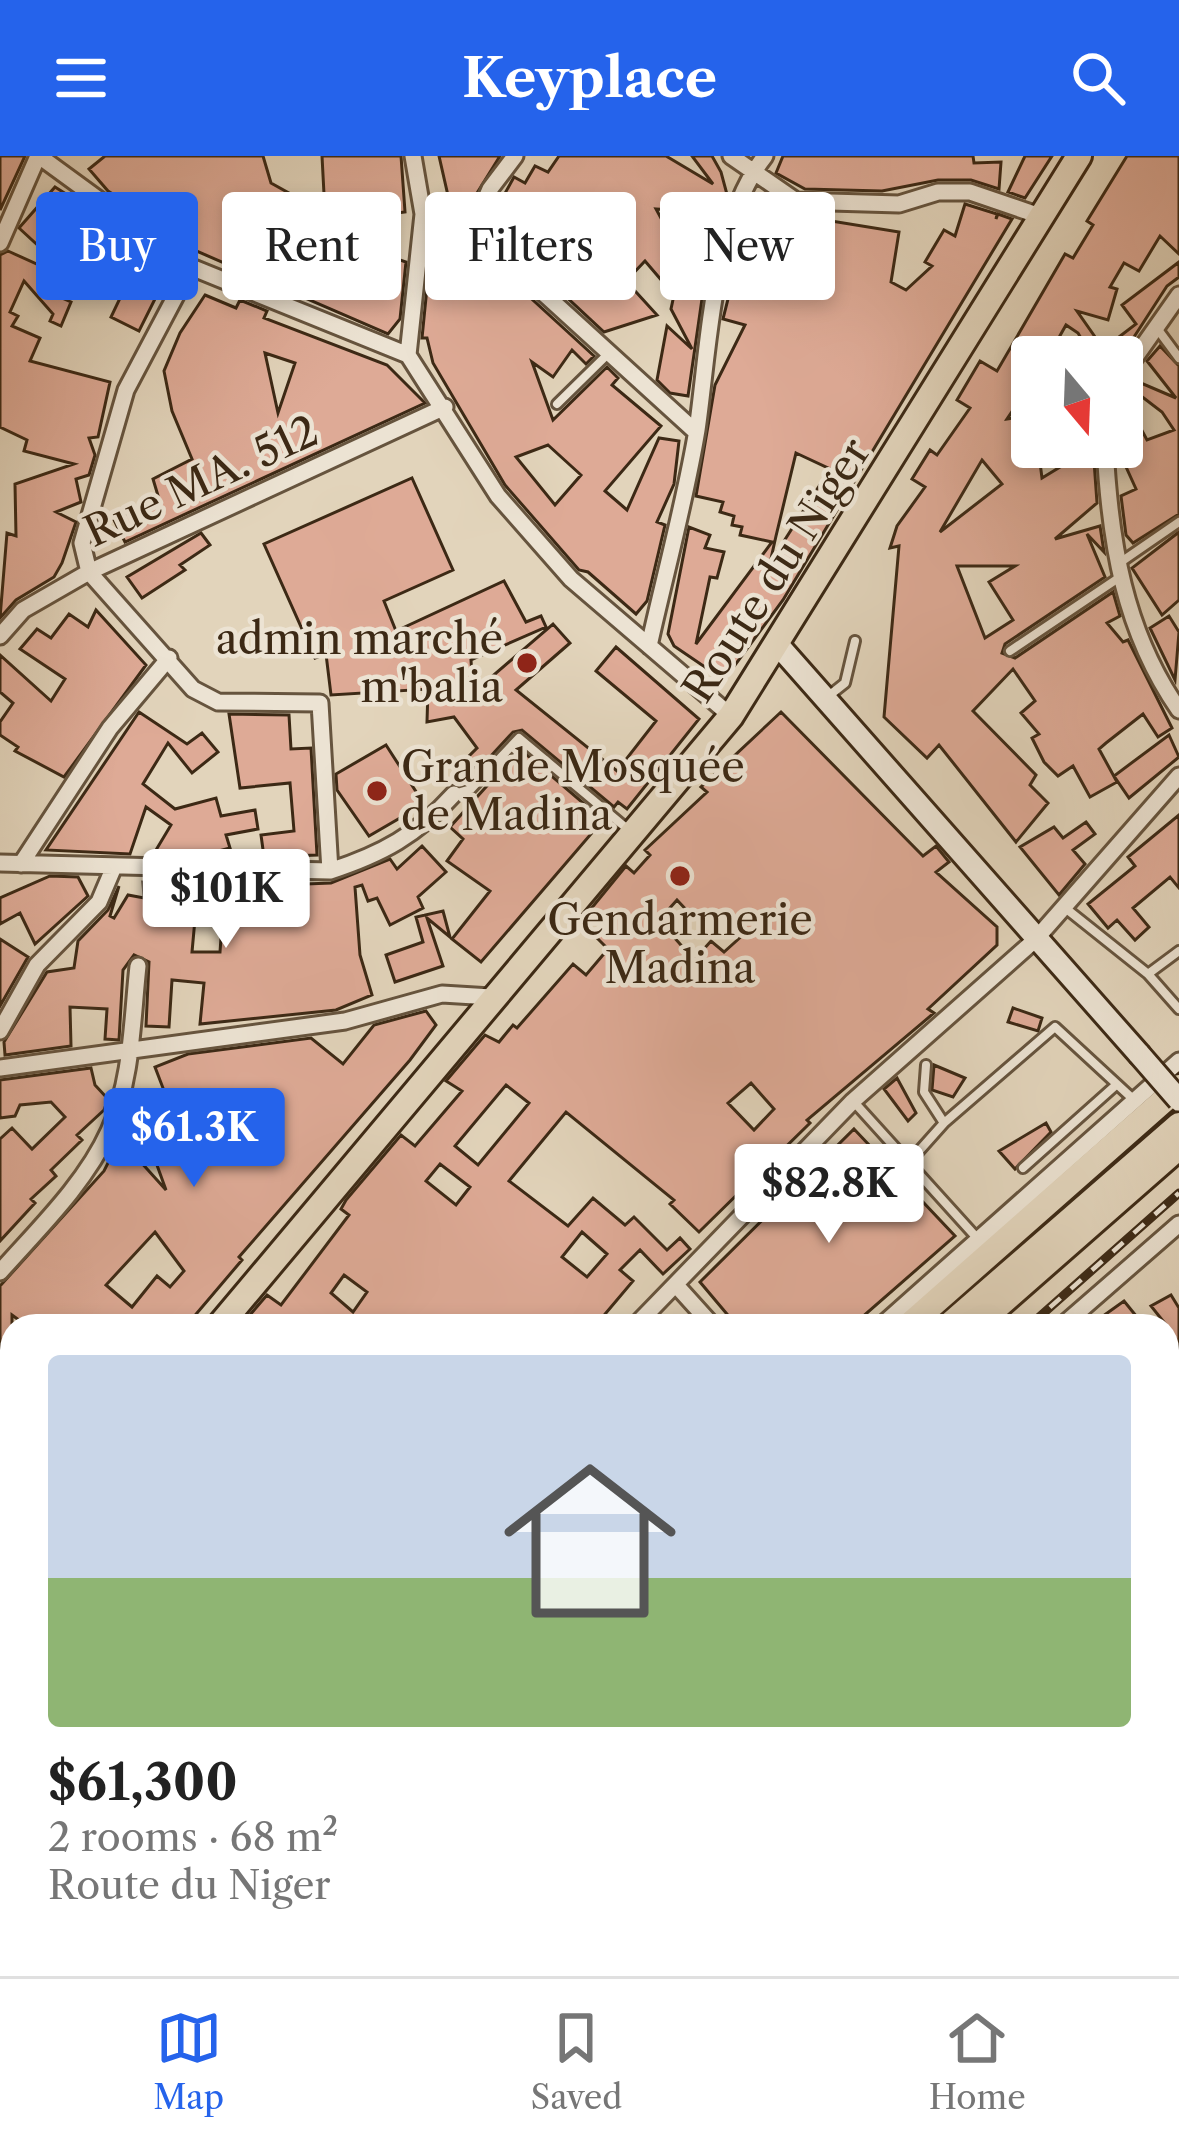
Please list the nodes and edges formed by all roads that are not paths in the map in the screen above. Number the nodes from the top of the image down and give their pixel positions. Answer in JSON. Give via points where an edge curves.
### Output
{"nodes":[{"id":1,"x":38,"y":156,"type":"edge"},
{"id":2,"x":413,"y":156,"type":"edge"},
{"id":3,"x":515,"y":156,"type":"edge"},
{"id":4,"x":731,"y":156,"type":"edge"},
{"id":5,"x":765,"y":156,"type":"edge"},
{"id":6,"x":1079,"y":156,"type":"edge"},
{"id":7,"x":752,"y":173,"type":"junction"},
{"id":8,"x":87,"y":192,"type":"edge"},
{"id":9,"x":489,"y":192,"type":"edge"},
{"id":10,"x":423,"y":214,"type":"joint"},
{"id":11,"x":1043,"y":217,"type":"junction"},
{"id":12,"x":0,"y":243,"type":"edge"},
{"id":13,"x":198,"y":271,"type":"edge"},
{"id":14,"x":1179,"y":296,"type":"edge"},
{"id":15,"x":174,"y":300,"type":"edge"},
{"id":16,"x":552,"y":300,"type":"edge"},
{"id":17,"x":1155,"y":326,"type":"junction"},
{"id":18,"x":1143,"y":344,"type":"edge"},
{"id":19,"x":610,"y":352,"type":"junction"},
{"id":20,"x":408,"y":355,"type":"junction"},
{"id":21,"x":1179,"y":358,"type":"edge"},
{"id":22,"x":556,"y":404,"type":"dead end"},
{"id":23,"x":445,"y":407,"type":"junction"},
{"id":24,"x":696,"y":431,"type":"junction"},
{"id":25,"x":1107,"y":468,"type":"edge"},
{"id":26,"x":1179,"y":522,"type":"edge"},
{"id":27,"x":1118,"y":571,"type":"junction"},
{"id":28,"x":89,"y":572,"type":"junction"},
{"id":29,"x":0,"y":636,"type":"edge"},
{"id":30,"x":855,"y":641,"type":"dead end"},
{"id":31,"x":778,"y":645,"type":"junction"},
{"id":32,"x":649,"y":646,"type":"junction"},
{"id":33,"x":1010,"y":651,"type":"dead end"},
{"id":34,"x":169,"y":658,"type":"junction"},
{"id":35,"x":825,"y":699,"type":"junction"},
{"id":36,"x":1179,"y":710,"type":"edge"},
{"id":37,"x":731,"y":716,"type":"junction"},
{"id":38,"x":1176,"y":786,"type":"edge"},
{"id":39,"x":454,"y":794,"type":"joint"},
{"id":40,"x":632,"y":833,"type":"junction"},
{"id":41,"x":0,"y":863,"type":"edge"},
{"id":42,"x":21,"y":864,"type":"junction"},
{"id":43,"x":113,"y":869,"type":"junction"},
{"id":44,"x":330,"y":871,"type":"junction"},
{"id":45,"x":1064,"y":907,"type":"junction"},
{"id":46,"x":1035,"y":940,"type":"junction"},
{"id":47,"x":1179,"y":952,"type":"edge"},
{"id":48,"x":138,"y":966,"type":"dead end"},
{"id":49,"x":1148,"y":974,"type":"junction"},
{"id":50,"x":491,"y":997,"type":"junction"},
{"id":51,"x":1179,"y":1010,"type":"edge"},
{"id":52,"x":0,"y":1031,"type":"edge"},
{"id":53,"x":129,"y":1052,"type":"junction"},
{"id":54,"x":1179,"y":1061,"type":"edge"},
{"id":55,"x":926,"y":1065,"type":"dead end"},
{"id":56,"x":0,"y":1068,"type":"edge"},
{"id":57,"x":1116,"y":1084,"type":"junction"},
{"id":58,"x":1179,"y":1087,"type":"edge"},
{"id":59,"x":1134,"y":1100,"type":"junction"},
{"id":60,"x":1179,"y":1100,"type":"edge"},
{"id":61,"x":853,"y":1101,"type":"junction"},
{"id":62,"x":944,"y":1124,"type":"junction"},
{"id":63,"x":1179,"y":1125,"type":"edge"},
{"id":64,"x":1179,"y":1147,"type":"edge"},
{"id":65,"x":911,"y":1160,"type":"junction"},
{"id":66,"x":1023,"y":1168,"type":"dead end"},
{"id":67,"x":1179,"y":1224,"type":"edge"},
{"id":68,"x":979,"y":1240,"type":"junction"},
{"id":69,"x":0,"y":1272,"type":"edge"},
{"id":70,"x":676,"y":1285,"type":"junction"},
{"id":71,"x":229,"y":1314,"type":"edge"},
{"id":72,"x":647,"y":1314,"type":"edge"},
{"id":73,"x":702,"y":1314,"type":"edge"},
{"id":74,"x":895,"y":1314,"type":"edge"},
{"id":75,"x":922,"y":1314,"type":"edge"},
{"id":76,"x":962,"y":1314,"type":"edge"},
{"id":77,"x":990,"y":1314,"type":"edge"},
{"id":78,"x":1076,"y":1314,"type":"edge"}],
"edges":[{"from":1,"to":8,"type":"street"},
{"from":1,"to":12,"type":"street"},
{"from":2,"to":10,"type":"street"},
{"from":3,"to":9,"type":"street"},
{"from":4,"to":7,"type":"street"},
{"from":5,"to":7,"type":"street"},
{"from":6,"to":11,"type":"main road","name":"Route du Niger"},
{"from":7,"to":11,"type":"street","via":[[796,201],[899,204],[970,192]]},
{"from":7,"to":24,"type":"street","via":[[712,295]]},
{"from":10,"to":20,"type":"street"},
{"from":11,"to":31,"type":"main road","name":"Route du Niger"},
{"from":13,"to":20,"type":"street"},
{"from":14,"to":17,"type":"street"},
{"from":15,"to":28,"type":"street","via":[[126,390],[82,543]]},
{"from":16,"to":19,"type":"street"},
{"from":17,"to":18,"type":"street"},
{"from":17,"to":21,"type":"lane"},
{"from":19,"to":22,"type":"lane"},
{"from":19,"to":24,"type":"street"},
{"from":20,"to":23,"type":"street"},
{"from":23,"to":28,"type":"street","name":"Rue MA. 512"},
{"from":23,"to":32,"type":"street","via":[[498,496],[571,579]]},
{"from":24,"to":32,"type":"street"},
{"from":25,"to":27,"type":"street"},
{"from":26,"to":27,"type":"lane"},
{"from":27,"to":33,"type":"lane"},
{"from":27,"to":36,"type":"street","via":[[1149,667]]},
{"from":28,"to":29,"type":"street","name":"Rue MA. 512","via":[[23,610]]},
{"from":28,"to":34,"type":"street"},
{"from":30,"to":35,"type":"lane","via":[[845,683]]},
{"from":31,"to":35,"type":"main road"},
{"from":31,"to":37,"type":"main road","name":"Route du Niger"},
{"from":32,"to":37,"type":"street"},
{"from":34,"to":42,"type":"street","via":[[110,728]]},
{"from":34,"to":44,"type":"street","via":[[193,689],[218,702],[320,703]]},
{"from":35,"to":46,"type":"main road"},
{"from":37,"to":40,"type":"main road","name":"Route du Niger"},
{"from":38,"to":45,"type":"street"},
{"from":39,"to":40,"type":"lane","via":[[471,789],[519,738]]},
{"from":39,"to":44,"type":"street","via":[[424,827],[382,854]]},
{"from":40,"to":50,"type":"main road","name":"Route du Niger"},
{"from":41,"to":42,"type":"street"},
{"from":42,"to":43,"type":"street"},
{"from":43,"to":44,"type":"street"},
{"from":43,"to":52,"type":"street","via":[[99,902],[37,965]]},
{"from":45,"to":46,"type":"street"},
{"from":45,"to":49,"type":"lane"},
{"from":46,"to":60,"type":"main road","bridge":true},
{"from":46,"to":61,"type":"street"},
{"from":47,"to":49,"type":"lane"},
{"from":48,"to":53,"type":"street"},
{"from":49,"to":51,"type":"lane"},
{"from":50,"to":53,"type":"street","via":[[442,994],[345,1021]]},
{"from":50,"to":71,"type":"main road","name":"Route du Niger"},
{"from":53,"to":56,"type":"street"},
{"from":53,"to":69,"type":"street","via":[[108,1134]]},
{"from":54,"to":59,"type":"street"},
{"from":55,"to":62,"type":"lane","via":[[923,1092]]},
{"from":57,"to":59,"type":"lane"},
{"from":57,"to":62,"type":"lane","via":[[1055,1027]]},
{"from":57,"to":66,"type":"lane"},
{"from":58,"to":75,"type":"main road"},
{"from":59,"to":68,"type":"street"},
{"from":61,"to":65,"type":"lane"},
{"from":61,"to":70,"type":"street"},
{"from":62,"to":65,"type":"lane"},
{"from":63,"to":76,"type":"main road"},
{"from":64,"to":77,"type":"main road"},
{"from":65,"to":68,"type":"lane"},
{"from":67,"to":78,"type":"street"},
{"from":68,"to":74,"type":"street"},
{"from":70,"to":72,"type":"street"},
{"from":70,"to":73,"type":"street"}]}
